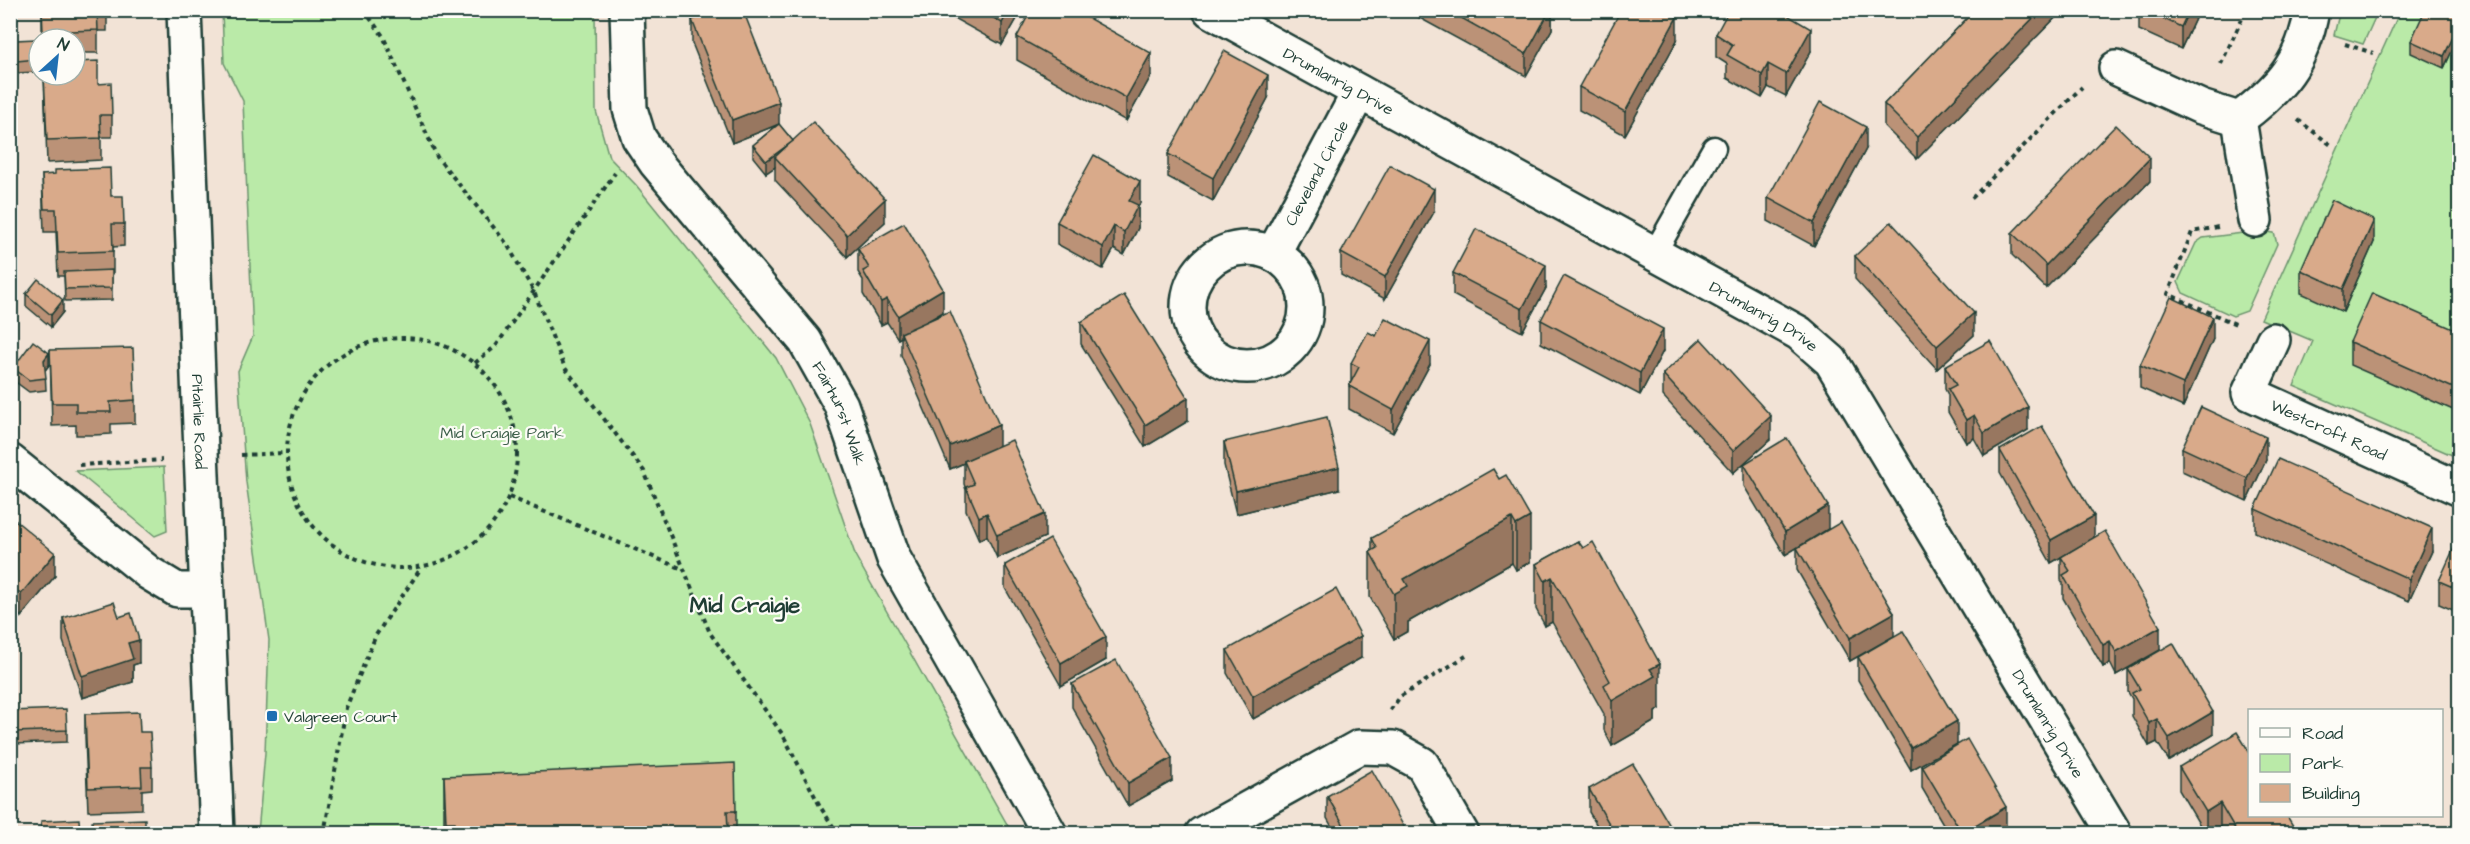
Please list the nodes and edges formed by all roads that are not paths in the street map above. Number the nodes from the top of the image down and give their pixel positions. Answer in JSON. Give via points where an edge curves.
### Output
{"nodes":[{"id":1,"x":184,"y":10,"type":"edge"},
{"id":2,"x":627,"y":10,"type":"edge"},
{"id":3,"x":1210,"y":10,"type":"edge"},
{"id":4,"x":2312,"y":10,"type":"edge"},
{"id":5,"x":2116,"y":68,"type":"road end"},
{"id":6,"x":1359,"y":92,"type":"junction"},
{"id":7,"x":2239,"y":119,"type":"junction"},
{"id":8,"x":1714,"y":148,"type":"dead end"},
{"id":9,"x":2255,"y":220,"type":"road end"},
{"id":10,"x":1273,"y":254,"type":"dead end"},
{"id":11,"x":1654,"y":254,"type":"junction"},
{"id":12,"x":2259,"y":334,"type":"road end"},
{"id":13,"x":10,"y":461,"type":"edge"},
{"id":14,"x":2460,"y":489,"type":"edge"},
{"id":15,"x":205,"y":590,"type":"junction"},
{"id":16,"x":217,"y":834,"type":"edge"},
{"id":17,"x":1050,"y":834,"type":"edge"},
{"id":18,"x":1202,"y":834,"type":"edge"},
{"id":19,"x":1462,"y":834,"type":"edge"},
{"id":20,"x":2115,"y":834,"type":"edge"}],
"edges":[{"from":1,"to":15,"type":"street","name":"Pitairlie Road"},
{"from":2,"to":17,"type":"street","name":"Fairhurst Walk","via":[[630,109],[639,138],[805,341],[841,405],[894,559]]},
{"from":3,"to":6,"type":"street","name":"Drumlanrig Drive"},
{"from":4,"to":7,"type":"street","via":[[2308,33],[2293,67],[2268,98]]},
{"from":5,"to":7,"type":"street","via":[[2200,107]]},
{"from":6,"to":10,"type":"street","name":"Cleveland Circle"},
{"from":6,"to":11,"type":"street","name":"Drumlanrig Drive"},
{"from":7,"to":9,"type":"street"},
{"from":8,"to":11,"type":"lane"},
{"from":11,"to":20,"type":"street","name":"Drumlanrig Drive","via":[[1799,333],[1831,361]]},
{"from":12,"to":14,"type":"street","name":"Westcroft Road","via":[[2249,393]]},
{"from":13,"to":15,"type":"street","via":[[149,573],[177,590]]},
{"from":15,"to":16,"type":"street","name":"Pitairlie Road"},
{"from":18,"to":19,"type":"street","via":[[1359,747],[1393,748],[1422,764]]}]}
